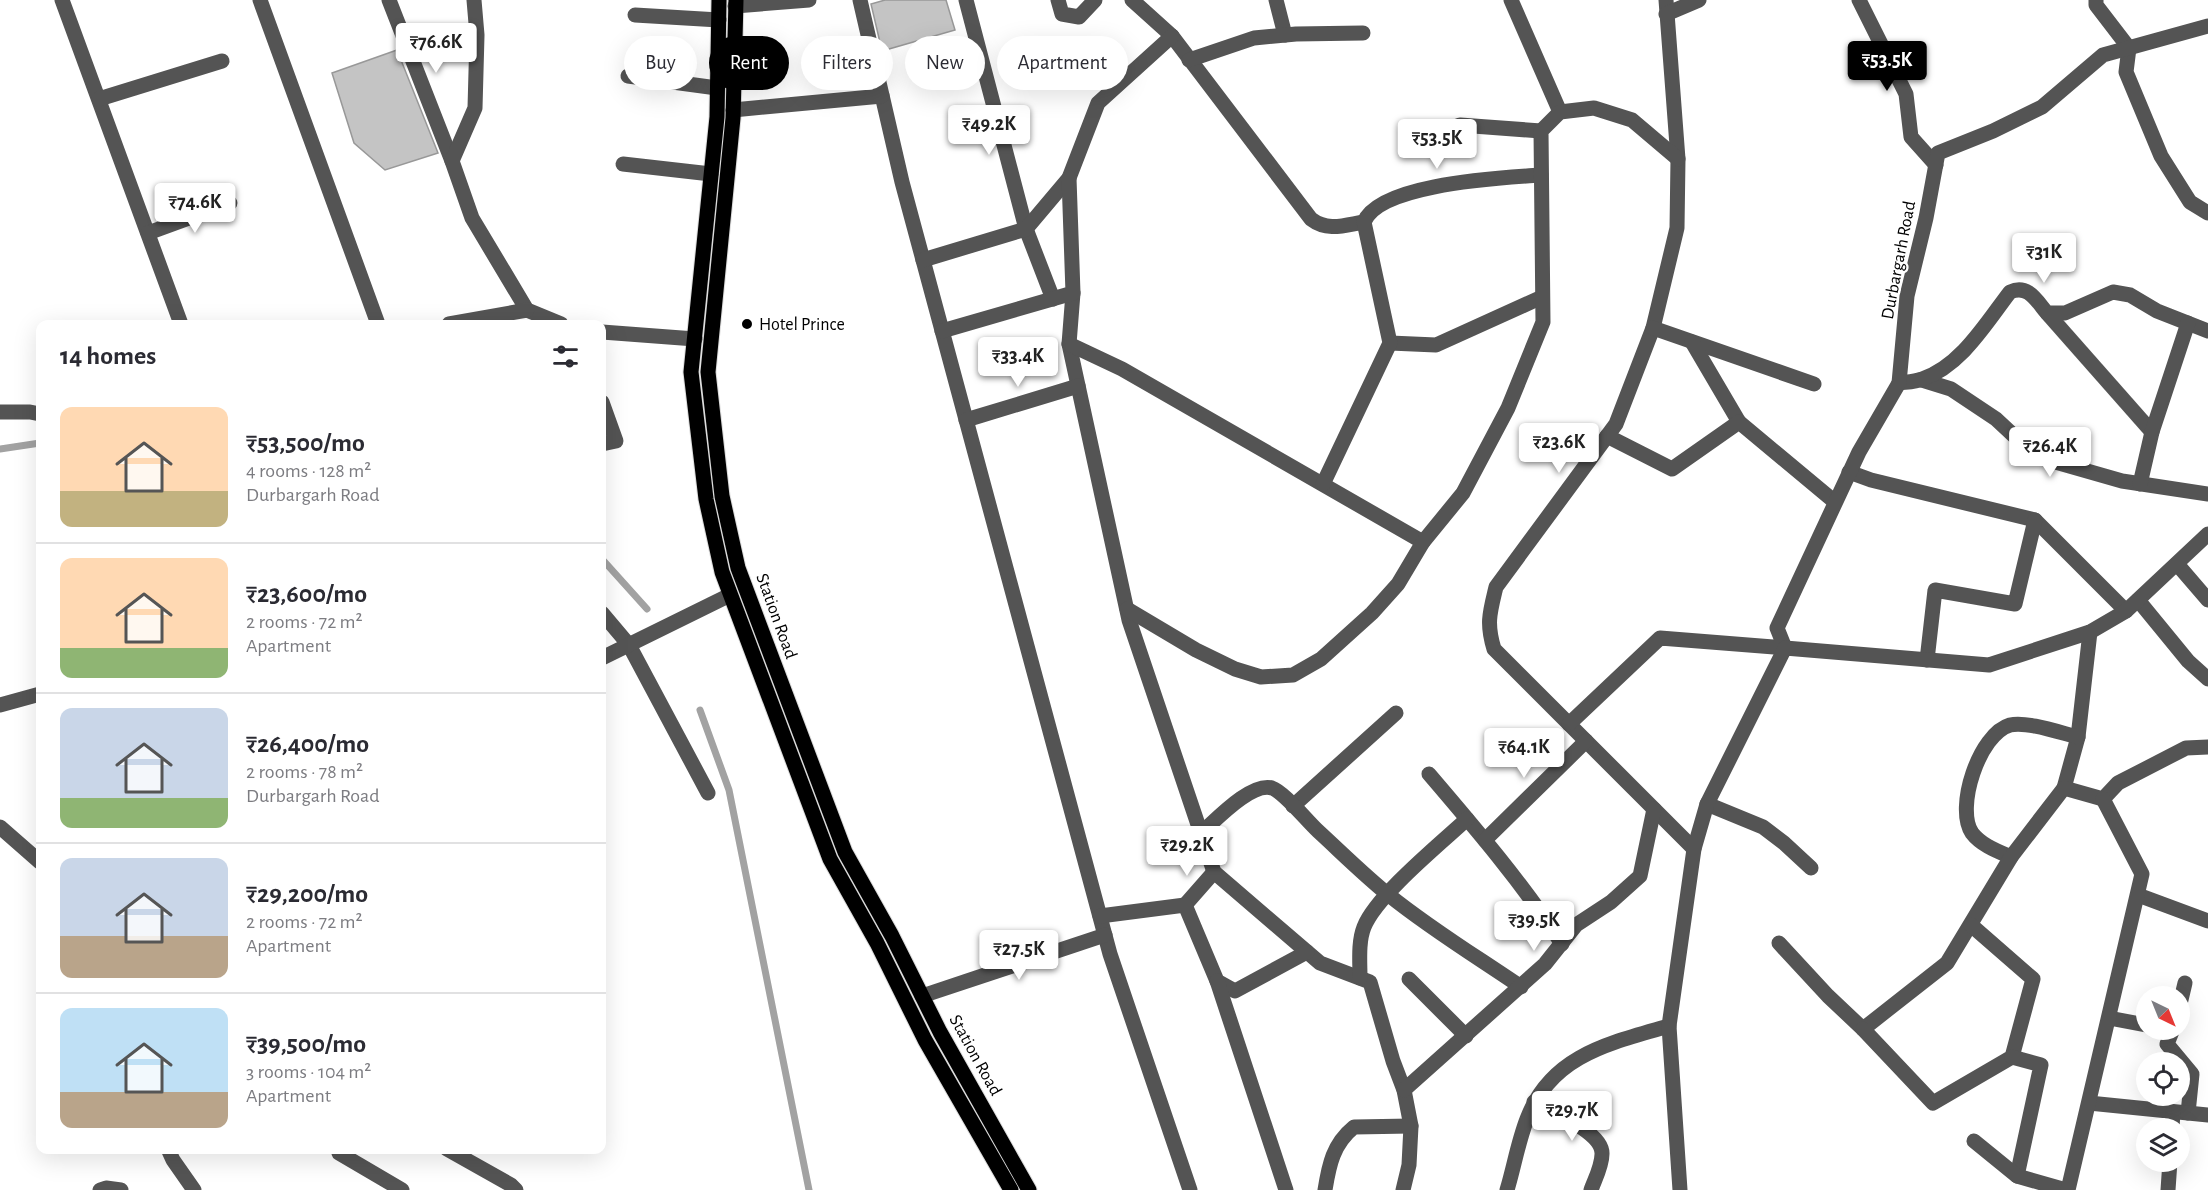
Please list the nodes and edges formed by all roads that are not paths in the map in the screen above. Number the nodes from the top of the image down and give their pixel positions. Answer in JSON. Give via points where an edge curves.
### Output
{"nodes":[{"id":1,"x":62,"y":0,"type":"edge"},
{"id":2,"x":261,"y":0,"type":"edge"},
{"id":3,"x":389,"y":0,"type":"edge"},
{"id":4,"x":474,"y":0,"type":"edge"},
{"id":5,"x":719,"y":0,"type":"edge"},
{"id":6,"x":809,"y":0,"type":"edge"},
{"id":7,"x":860,"y":0,"type":"edge"},
{"id":8,"x":966,"y":0,"type":"edge"},
{"id":9,"x":1058,"y":0,"type":"edge"},
{"id":10,"x":1095,"y":0,"type":"edge"},
{"id":11,"x":1132,"y":0,"type":"edge"},
{"id":12,"x":1276,"y":0,"type":"edge"},
{"id":13,"x":1511,"y":0,"type":"edge"},
{"id":14,"x":1699,"y":0,"type":"edge"},
{"id":15,"x":1859,"y":0,"type":"edge"},
{"id":16,"x":2096,"y":0,"type":"edge"},
{"id":17,"x":736,"y":3,"type":"edge"},
{"id":18,"x":1666,"y":7,"type":"edge"},
{"id":19,"x":635,"y":15,"type":"dead end"},
{"id":20,"x":719,"y":20,"type":"junction"},
{"id":21,"x":2208,"y":26,"type":"edge"},
{"id":22,"x":1363,"y":33,"type":"dead end"},
{"id":23,"x":1285,"y":35,"type":"junction"},
{"id":24,"x":719,"y":36,"type":"edge"},
{"id":25,"x":1172,"y":36,"type":"junction"},
{"id":26,"x":2129,"y":48,"type":"junction"},
{"id":27,"x":1189,"y":60,"type":"junction"},
{"id":28,"x":222,"y":61,"type":"dead end"},
{"id":29,"x":717,"y":90,"type":"edge"},
{"id":30,"x":882,"y":96,"type":"junction"},
{"id":31,"x":99,"y":99,"type":"junction"},
{"id":32,"x":733,"y":110,"type":"junction"},
{"id":33,"x":1560,"y":112,"type":"junction"},
{"id":34,"x":1541,"y":131,"type":"junction"},
{"id":35,"x":1406,"y":146,"type":"dead end"},
{"id":36,"x":1677,"y":159,"type":"junction"},
{"id":37,"x":452,"y":160,"type":"junction"},
{"id":38,"x":623,"y":164,"type":"dead end"},
{"id":39,"x":1936,"y":165,"type":"junction"},
{"id":40,"x":711,"y":174,"type":"junction"},
{"id":41,"x":1541,"y":175,"type":"junction"},
{"id":42,"x":1069,"y":178,"type":"junction"},
{"id":43,"x":230,"y":203,"type":"dead end"},
{"id":44,"x":2208,"y":213,"type":"edge"},
{"id":45,"x":1364,"y":222,"type":"junction"},
{"id":46,"x":1026,"y":229,"type":"junction"},
{"id":47,"x":148,"y":233,"type":"junction"},
{"id":48,"x":923,"y":260,"type":"junction"},
{"id":49,"x":1073,"y":293,"type":"junction"},
{"id":50,"x":1542,"y":297,"type":"junction"},
{"id":51,"x":1053,"y":299,"type":"junction"},
{"id":52,"x":527,"y":310,"type":"junction"},
{"id":53,"x":2047,"y":313,"type":"junction"},
{"id":54,"x":180,"y":320,"type":"edge"},
{"id":55,"x":377,"y":320,"type":"edge"},
{"id":56,"x":471,"y":320,"type":"edge"},
{"id":57,"x":551,"y":320,"type":"edge"},
{"id":58,"x":2188,"y":323,"type":"junction"},
{"id":59,"x":1653,"y":328,"type":"junction"},
{"id":60,"x":942,"y":330,"type":"junction"},
{"id":61,"x":2208,"y":331,"type":"edge"},
{"id":62,"x":606,"y":332,"type":"edge"},
{"id":63,"x":694,"y":339,"type":"junction"},
{"id":64,"x":1692,"y":342,"type":"junction"},
{"id":65,"x":1390,"y":343,"type":"junction"},
{"id":66,"x":1069,"y":344,"type":"junction"},
{"id":67,"x":1922,"y":380,"type":"junction"},
{"id":68,"x":1899,"y":383,"type":"junction"},
{"id":69,"x":1814,"y":384,"type":"dead end"},
{"id":70,"x":1078,"y":386,"type":"junction"},
{"id":71,"x":0,"y":412,"type":"edge"},
{"id":72,"x":36,"y":413,"type":"edge"},
{"id":73,"x":606,"y":413,"type":"edge"},
{"id":74,"x":966,"y":420,"type":"junction"},
{"id":75,"x":1739,"y":422,"type":"junction"},
{"id":76,"x":2152,"y":432,"type":"junction"},
{"id":77,"x":1607,"y":436,"type":"junction"},
{"id":78,"x":606,"y":443,"type":"edge"},
{"id":79,"x":1849,"y":472,"type":"junction"},
{"id":80,"x":1323,"y":484,"type":"junction"},
{"id":81,"x":2140,"y":484,"type":"junction"},
{"id":82,"x":2208,"y":494,"type":"edge"},
{"id":83,"x":1835,"y":502,"type":"junction"},
{"id":84,"x":2035,"y":520,"type":"junction"},
{"id":85,"x":2208,"y":534,"type":"edge"},
{"id":86,"x":1423,"y":542,"type":"junction"},
{"id":87,"x":2177,"y":564,"type":"junction"},
{"id":88,"x":730,"y":595,"type":"junction"},
{"id":89,"x":2138,"y":600,"type":"junction"},
{"id":90,"x":2208,"y":600,"type":"edge"},
{"id":91,"x":1127,"y":609,"type":"junction"},
{"id":92,"x":2126,"y":611,"type":"junction"},
{"id":93,"x":606,"y":618,"type":"edge"},
{"id":94,"x":2090,"y":632,"type":"junction"},
{"id":95,"x":629,"y":645,"type":"junction"},
{"id":96,"x":1785,"y":648,"type":"junction"},
{"id":97,"x":606,"y":656,"type":"edge"},
{"id":98,"x":1927,"y":660,"type":"junction"},
{"id":99,"x":2208,"y":679,"type":"edge"},
{"id":100,"x":36,"y":695,"type":"edge"},
{"id":101,"x":0,"y":705,"type":"edge"},
{"id":102,"x":1396,"y":713,"type":"dead end"},
{"id":103,"x":1569,"y":724,"type":"junction"},
{"id":104,"x":2078,"y":737,"type":"junction"},
{"id":105,"x":1586,"y":741,"type":"junction"},
{"id":106,"x":2208,"y":747,"type":"edge"},
{"id":107,"x":1429,"y":774,"type":"dead end"},
{"id":108,"x":2064,"y":788,"type":"junction"},
{"id":109,"x":708,"y":794,"type":"dead end"},
{"id":110,"x":2103,"y":799,"type":"junction"},
{"id":111,"x":1707,"y":804,"type":"junction"},
{"id":112,"x":1293,"y":806,"type":"junction"},
{"id":113,"x":1654,"y":809,"type":"junction"},
{"id":114,"x":1467,"y":819,"type":"junction"},
{"id":115,"x":0,"y":827,"type":"edge"},
{"id":116,"x":1201,"y":833,"type":"junction"},
{"id":117,"x":1485,"y":840,"type":"junction"},
{"id":118,"x":1694,"y":849,"type":"junction"},
{"id":119,"x":2011,"y":857,"type":"junction"},
{"id":120,"x":36,"y":858,"type":"edge"},
{"id":121,"x":1811,"y":868,"type":"dead end"},
{"id":122,"x":1214,"y":872,"type":"junction"},
{"id":123,"x":1387,"y":894,"type":"junction"},
{"id":124,"x":2138,"y":895,"type":"junction"},
{"id":125,"x":1185,"y":905,"type":"junction"},
{"id":126,"x":1100,"y":916,"type":"junction"},
{"id":127,"x":2208,"y":921,"type":"edge"},
{"id":128,"x":1971,"y":926,"type":"junction"},
{"id":129,"x":1105,"y":935,"type":"junction"},
{"id":130,"x":1779,"y":943,"type":"dead end"},
{"id":131,"x":1562,"y":944,"type":"junction"},
{"id":132,"x":1307,"y":952,"type":"junction"},
{"id":133,"x":1360,"y":978,"type":"junction"},
{"id":134,"x":1409,"y":979,"type":"dead end"},
{"id":135,"x":1216,"y":981,"type":"junction"},
{"id":136,"x":2186,"y":983,"type":"dead end"},
{"id":137,"x":2185,"y":986,"type":"edge"},
{"id":138,"x":1521,"y":987,"type":"junction"},
{"id":139,"x":922,"y":996,"type":"junction"},
{"id":140,"x":2109,"y":1018,"type":"junction"},
{"id":141,"x":2136,"y":1024,"type":"edge"},
{"id":142,"x":1669,"y":1026,"type":"junction"},
{"id":143,"x":1863,"y":1029,"type":"junction"},
{"id":144,"x":1466,"y":1036,"type":"junction"},
{"id":145,"x":2168,"y":1040,"type":"edge"},
{"id":146,"x":2012,"y":1057,"type":"junction"},
{"id":147,"x":1404,"y":1090,"type":"junction"},
{"id":148,"x":1534,"y":1102,"type":"junction"},
{"id":149,"x":2089,"y":1103,"type":"junction"},
{"id":150,"x":2181,"y":1112,"type":"junction"},
{"id":151,"x":2208,"y":1115,"type":"edge"},
{"id":152,"x":2178,"y":1118,"type":"edge"},
{"id":153,"x":1411,"y":1126,"type":"junction"},
{"id":154,"x":1974,"y":1141,"type":"dead end"},
{"id":155,"x":170,"y":1154,"type":"edge"},
{"id":156,"x":341,"y":1154,"type":"edge"},
{"id":157,"x":456,"y":1154,"type":"edge"},
{"id":158,"x":2169,"y":1172,"type":"edge"},
{"id":159,"x":2017,"y":1176,"type":"junction"},
{"id":160,"x":100,"y":1190,"type":"edge"},
{"id":161,"x":121,"y":1190,"type":"edge"},
{"id":162,"x":194,"y":1190,"type":"edge"},
{"id":163,"x":402,"y":1190,"type":"edge"},
{"id":164,"x":516,"y":1190,"type":"edge"},
{"id":165,"x":1011,"y":1190,"type":"edge"},
{"id":166,"x":1029,"y":1190,"type":"edge"},
{"id":167,"x":1190,"y":1190,"type":"edge"},
{"id":168,"x":1286,"y":1190,"type":"edge"},
{"id":169,"x":1325,"y":1190,"type":"edge"},
{"id":170,"x":1403,"y":1190,"type":"edge"},
{"id":171,"x":1507,"y":1190,"type":"edge"},
{"id":172,"x":1591,"y":1190,"type":"edge"},
{"id":173,"x":1680,"y":1190,"type":"edge"},
{"id":174,"x":2067,"y":1190,"type":"edge"},
{"id":175,"x":2168,"y":1190,"type":"edge"}],
"edges":[{"from":1,"to":31,"type":"street"},
{"from":2,"to":55,"type":"street"},
{"from":3,"to":37,"type":"street"},
{"from":4,"to":37,"type":"street","via":[[475,108]]},
{"from":5,"to":20,"type":"main road","name":"Station Road"},
{"from":6,"to":17,"type":"street"},
{"from":7,"to":30,"type":"street"},
{"from":8,"to":46,"type":"street"},
{"from":9,"to":10,"type":"street","via":[[1062,14],[1079,17]]},
{"from":11,"to":25,"type":"street"},
{"from":12,"to":23,"type":"street"},
{"from":13,"to":33,"type":"street"},
{"from":14,"to":18,"type":"street"},
{"from":15,"to":39,"type":"street","via":[[1906,94],[1911,137]]},
{"from":16,"to":26,"type":"street"},
{"from":17,"to":32,"type":"main road","name":"Station Road"},
{"from":18,"to":36,"type":"street"},
{"from":19,"to":20,"type":"street"},
{"from":20,"to":24,"type":"main road","name":"Station Road"},
{"from":21,"to":26,"type":"street"},
{"from":22,"to":23,"type":"street"},
{"from":23,"to":27,"type":"street","via":[[1254,38]]},
{"from":25,"to":27,"type":"street"},
{"from":25,"to":42,"type":"street","via":[[1098,103]]},
{"from":26,"to":39,"type":"street","via":[[2103,56],[2042,107],[1938,153]]},
{"from":26,"to":44,"type":"street","via":[[2126,72],[2161,156],[2190,202]]},
{"from":27,"to":45,"type":"street","via":[[1311,219],[1333,228]]},
{"from":28,"to":31,"type":"street"},
{"from":29,"to":40,"type":"main road","name":"Station Road"},
{"from":30,"to":32,"type":"street"},
{"from":30,"to":48,"type":"street"},
{"from":31,"to":47,"type":"street"},
{"from":32,"to":139,"type":"main road","name":"Station Road","via":[[708,372],[722,496],[738,568],[845,852]]},
{"from":33,"to":34,"type":"street"},
{"from":33,"to":36,"type":"street","via":[[1594,108],[1632,120]]},
{"from":34,"to":35,"type":"street","via":[[1460,125]]},
{"from":34,"to":41,"type":"street"},
{"from":36,"to":59,"type":"street","via":[[1677,228]]},
{"from":37,"to":52,"type":"street","via":[[472,218]]},
{"from":38,"to":40,"type":"street"},
{"from":39,"to":68,"type":"street","name":"Durbargarh Road","via":[[1907,296]]},
{"from":40,"to":63,"type":"main road","name":"Station Road"},
{"from":41,"to":45,"type":"street","via":[[1452,183],[1401,195],[1375,207]]},
{"from":41,"to":50,"type":"street"},
{"from":42,"to":46,"type":"street"},
{"from":42,"to":49,"type":"street"},
{"from":43,"to":47,"type":"street"},
{"from":45,"to":65,"type":"street"},
{"from":46,"to":48,"type":"street"},
{"from":46,"to":51,"type":"street"},
{"from":47,"to":54,"type":"street"},
{"from":48,"to":60,"type":"street"},
{"from":49,"to":51,"type":"street"},
{"from":49,"to":66,"type":"street"},
{"from":50,"to":65,"type":"street","via":[[1436,345]]},
{"from":50,"to":86,"type":"street","via":[[1543,322],[1508,408],[1463,493]]},
{"from":51,"to":60,"type":"street"},
{"from":52,"to":56,"type":"street"},
{"from":52,"to":57,"type":"street"},
{"from":53,"to":58,"type":"street","via":[[2065,313],[2113,292],[2130,295]]},
{"from":53,"to":67,"type":"street","via":[[2029,291],[2010,292],[1949,365]]},
{"from":53,"to":76,"type":"street"},
{"from":58,"to":61,"type":"street"},
{"from":58,"to":76,"type":"street"},
{"from":59,"to":64,"type":"street"},
{"from":59,"to":77,"type":"street","via":[[1616,424]]},
{"from":60,"to":74,"type":"street"},
{"from":62,"to":63,"type":"street"},
{"from":63,"to":88,"type":"main road","name":"Station Road","via":[[691,372],[706,499]]},
{"from":64,"to":69,"type":"street"},
{"from":64,"to":75,"type":"street"},
{"from":65,"to":80,"type":"street"},
{"from":66,"to":70,"type":"street"},
{"from":66,"to":80,"type":"street","via":[[1122,369]]},
{"from":67,"to":68,"type":"street"},
{"from":67,"to":81,"type":"street","via":[[1950,389],[1996,419],[2026,447],[2052,461]]},
{"from":68,"to":79,"type":"street","name":"Durbargarh Road"},
{"from":70,"to":74,"type":"street"},
{"from":70,"to":91,"type":"street"},
{"from":71,"to":72,"type":"street"},
{"from":73,"to":78,"type":"street","via":[[616,441]]},
{"from":74,"to":126,"type":"street"},
{"from":75,"to":77,"type":"street","via":[[1672,469]]},
{"from":75,"to":83,"type":"street"},
{"from":76,"to":81,"type":"street"},
{"from":77,"to":103,"type":"street","via":[[1496,587],[1490,611],[1489,631],[1494,649]]},
{"from":79,"to":83,"type":"street","name":"Durbargarh Road"},
{"from":79,"to":84,"type":"street"},
{"from":80,"to":86,"type":"street"},
{"from":81,"to":82,"type":"street"},
{"from":83,"to":96,"type":"street","name":"Durbargarh Road","via":[[1777,628]]},
{"from":84,"to":92,"type":"street"},
{"from":84,"to":98,"type":"street","via":[[2015,604],[1935,590]]},
{"from":85,"to":87,"type":"street"},
{"from":86,"to":91,"type":"street","via":[[1398,584],[1372,613],[1321,659],[1293,675],[1261,677],[1235,669]]},
{"from":87,"to":89,"type":"street"},
{"from":87,"to":90,"type":"street"},
{"from":88,"to":95,"type":"street"},
{"from":88,"to":165,"type":"main road","name":"Station Road","via":[[830,859],[925,1040]]},
{"from":89,"to":92,"type":"street"},
{"from":89,"to":99,"type":"street","via":[[2188,661]]},
{"from":91,"to":116,"type":"street"},
{"from":92,"to":94,"type":"street"},
{"from":93,"to":95,"type":"street"},
{"from":94,"to":98,"type":"street","via":[[1989,665]]},
{"from":94,"to":104,"type":"street"},
{"from":95,"to":97,"type":"street"},
{"from":95,"to":109,"type":"street"},
{"from":96,"to":98,"type":"street"},
{"from":96,"to":103,"type":"street","via":[[1660,638]]},
{"from":96,"to":111,"type":"street"},
{"from":100,"to":101,"type":"street"},
{"from":102,"to":112,"type":"street"},
{"from":103,"to":105,"type":"street"},
{"from":104,"to":108,"type":"street"},
{"from":104,"to":119,"type":"street","via":[[2012,724],[1989,739],[1978,755],[1965,819],[1980,842]]},
{"from":105,"to":113,"type":"street"},
{"from":105,"to":117,"type":"street"},
{"from":106,"to":110,"type":"street","via":[[2186,748],[2118,783]]},
{"from":107,"to":114,"type":"street"},
{"from":108,"to":110,"type":"street"},
{"from":108,"to":119,"type":"street"},
{"from":110,"to":124,"type":"street","via":[[2142,874]]},
{"from":111,"to":118,"type":"street"},
{"from":111,"to":121,"type":"street","via":[[1763,827]]},
{"from":112,"to":116,"type":"street","via":[[1272,788],[1261,787]]},
{"from":112,"to":123,"type":"street"},
{"from":113,"to":118,"type":"street"},
{"from":113,"to":131,"type":"street","via":[[1640,876],[1576,926]]},
{"from":114,"to":117,"type":"street"},
{"from":114,"to":123,"type":"street"},
{"from":115,"to":120,"type":"street"},
{"from":116,"to":122,"type":"street"},
{"from":117,"to":131,"type":"street","via":[[1538,906]]},
{"from":118,"to":142,"type":"street"},
{"from":119,"to":128,"type":"street"},
{"from":122,"to":125,"type":"street"},
{"from":122,"to":132,"type":"street"},
{"from":123,"to":133,"type":"street","via":[[1363,928]]},
{"from":123,"to":138,"type":"street"},
{"from":124,"to":127,"type":"street"},
{"from":124,"to":140,"type":"street"},
{"from":125,"to":126,"type":"street"},
{"from":125,"to":135,"type":"street"},
{"from":126,"to":129,"type":"street"},
{"from":128,"to":143,"type":"street","via":[[1947,963]]},
{"from":128,"to":146,"type":"street","via":[[2033,979]]},
{"from":129,"to":139,"type":"street"},
{"from":129,"to":167,"type":"street"},
{"from":130,"to":143,"type":"street"},
{"from":131,"to":138,"type":"street"},
{"from":132,"to":133,"type":"street","via":[[1320,963]]},
{"from":132,"to":135,"type":"street","via":[[1235,991]]},
{"from":133,"to":147,"type":"street","via":[[1370,982]]},
{"from":134,"to":144,"type":"street"},
{"from":135,"to":168,"type":"street"},
{"from":136,"to":137,"type":"street"},
{"from":138,"to":144,"type":"street"},
{"from":139,"to":166,"type":"main road","name":"Station Road"},
{"from":140,"to":141,"type":"street"},
{"from":140,"to":149,"type":"street"},
{"from":142,"to":148,"type":"street","via":[[1607,1044],[1574,1059],[1549,1080]]},
{"from":142,"to":173,"type":"street"},
{"from":143,"to":146,"type":"street","via":[[1933,1104]]},
{"from":144,"to":147,"type":"street"},
{"from":145,"to":150,"type":"street","via":[[2167,1044],[2192,1074]]},
{"from":146,"to":159,"type":"street","via":[[2041,1065]]},
{"from":147,"to":153,"type":"street"},
{"from":148,"to":171,"type":"street"},
{"from":148,"to":172,"type":"street","via":[[1596,1138],[1602,1156]]},
{"from":149,"to":150,"type":"street"},
{"from":149,"to":174,"type":"street"},
{"from":150,"to":151,"type":"street"},
{"from":150,"to":152,"type":"street"},
{"from":153,"to":169,"type":"street","via":[[1354,1127],[1329,1161]]},
{"from":153,"to":170,"type":"street"},
{"from":154,"to":159,"type":"street"},
{"from":155,"to":162,"type":"street"},
{"from":156,"to":163,"type":"street"},
{"from":157,"to":164,"type":"street"},
{"from":158,"to":175,"type":"street"},
{"from":159,"to":174,"type":"street"},
{"from":160,"to":161,"type":"street"}]}
